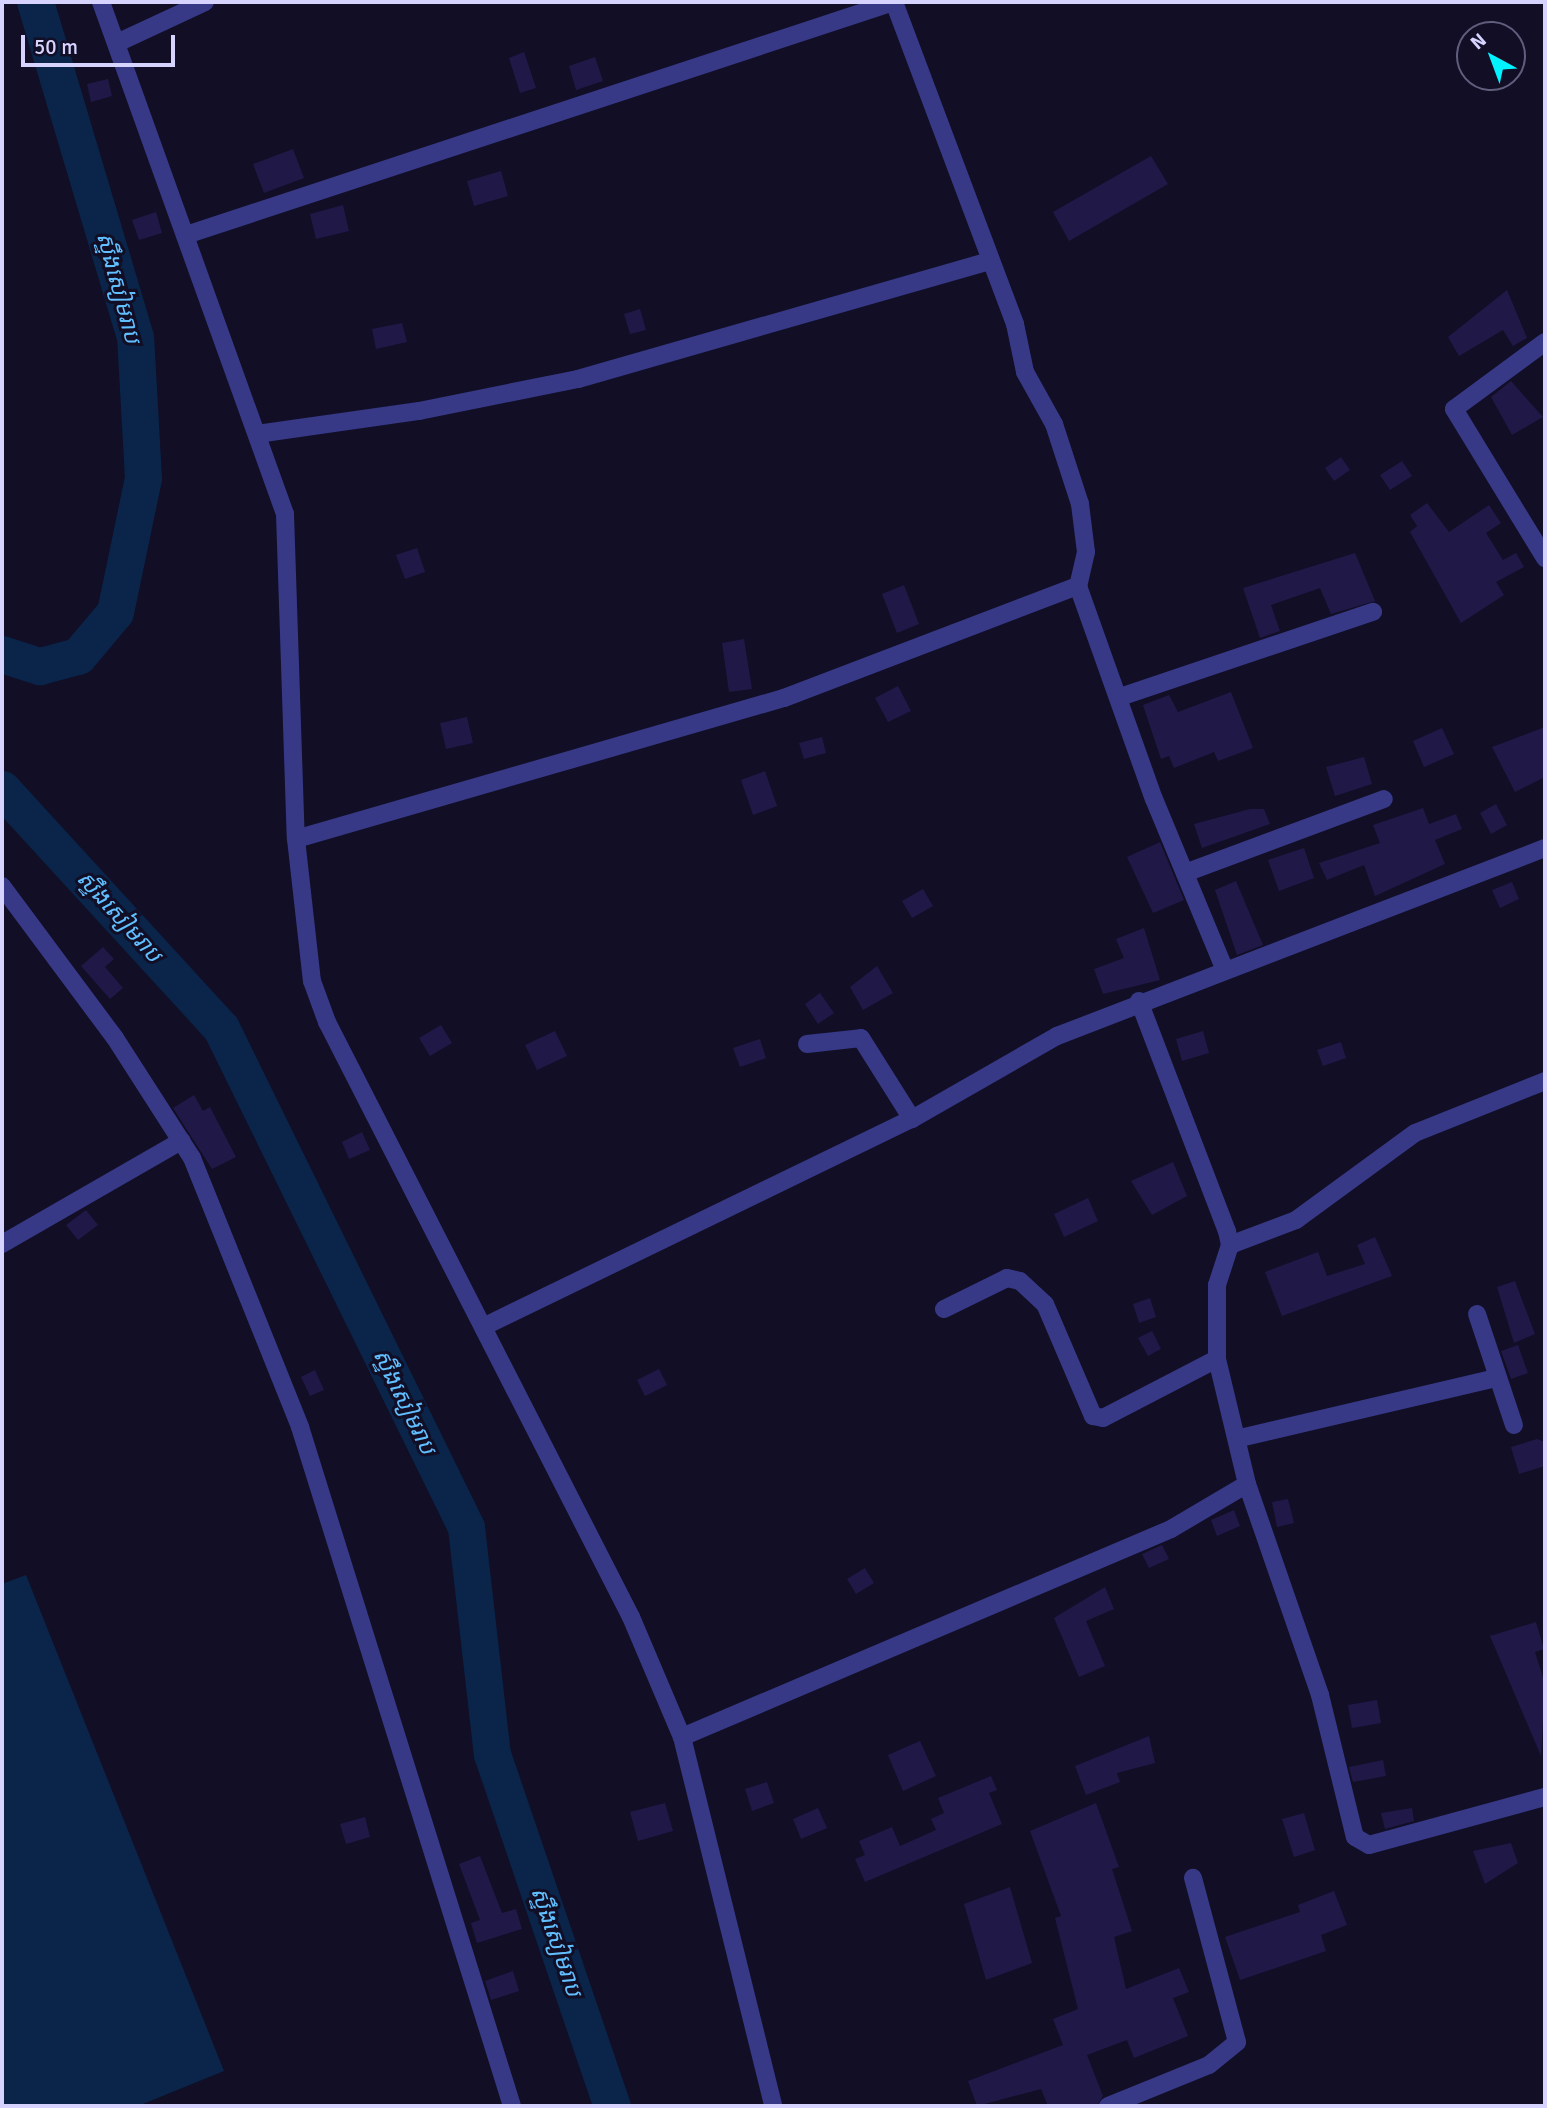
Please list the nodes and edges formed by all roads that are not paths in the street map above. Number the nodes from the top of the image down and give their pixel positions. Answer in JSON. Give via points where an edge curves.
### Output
{"nodes":[{"id":1,"x":101,"y":2,"type":"edge"},
{"id":2,"x":205,"y":2,"type":"edge"},
{"id":3,"x":894,"y":2,"type":"edge"},
{"id":4,"x":117,"y":43,"type":"junction"},
{"id":5,"x":187,"y":235,"type":"junction"},
{"id":6,"x":990,"y":261,"type":"junction"},
{"id":7,"x":1545,"y":342,"type":"edge"},
{"id":8,"x":257,"y":434,"type":"junction"},
{"id":9,"x":1545,"y":558,"type":"edge"},
{"id":10,"x":1078,"y":586,"type":"junction"},
{"id":11,"x":1373,"y":612,"type":"dead end"},
{"id":12,"x":1120,"y":697,"type":"junction"},
{"id":13,"x":1384,"y":799,"type":"dead end"},
{"id":14,"x":296,"y":839,"type":"junction"},
{"id":15,"x":1545,"y":848,"type":"edge"},
{"id":16,"x":1185,"y":873,"type":"junction"},
{"id":17,"x":2,"y":886,"type":"edge"},
{"id":18,"x":1225,"y":970,"type":"junction"},
{"id":19,"x":1139,"y":1001,"type":"junction"},
{"id":20,"x":807,"y":1044,"type":"dead end"},
{"id":21,"x":1545,"y":1081,"type":"edge"},
{"id":22,"x":912,"y":1119,"type":"junction"},
{"id":23,"x":181,"y":1141,"type":"junction"},
{"id":24,"x":2,"y":1244,"type":"edge"},
{"id":25,"x":1230,"y":1245,"type":"junction"},
{"id":26,"x":944,"y":1309,"type":"dead end"},
{"id":27,"x":1476,"y":1314,"type":"dead end"},
{"id":28,"x":485,"y":1326,"type":"junction"},
{"id":29,"x":1217,"y":1359,"type":"junction"},
{"id":30,"x":1495,"y":1378,"type":"junction"},
{"id":31,"x":1514,"y":1425,"type":"dead end"},
{"id":32,"x":1240,"y":1438,"type":"junction"},
{"id":33,"x":1247,"y":1485,"type":"junction"},
{"id":34,"x":682,"y":1737,"type":"junction"},
{"id":35,"x":1545,"y":1797,"type":"edge"},
{"id":36,"x":1193,"y":1878,"type":"dead end"},
{"id":37,"x":512,"y":2106,"type":"edge"},
{"id":38,"x":773,"y":2106,"type":"edge"},
{"id":39,"x":1108,"y":2106,"type":"edge"}],
"edges":[{"from":1,"to":4,"type":"street"},
{"from":2,"to":4,"type":"street"},
{"from":3,"to":5,"type":"street"},
{"from":3,"to":6,"type":"street"},
{"from":4,"to":5,"type":"street"},
{"from":5,"to":8,"type":"street"},
{"from":6,"to":8,"type":"street","via":[[578,379],[419,411]]},
{"from":6,"to":10,"type":"street","via":[[1015,324],[1025,372],[1054,424],[1084,520]]},
{"from":7,"to":9,"type":"street","via":[[1454,409]]},
{"from":8,"to":14,"type":"street","via":[[285,514]]},
{"from":10,"to":12,"type":"street"},
{"from":10,"to":14,"type":"street","via":[[784,698]]},
{"from":11,"to":12,"type":"street"},
{"from":12,"to":16,"type":"street"},
{"from":13,"to":16,"type":"street"},
{"from":14,"to":28,"type":"street","via":[[312,981],[327,1022]]},
{"from":15,"to":18,"type":"street"},
{"from":16,"to":18,"type":"street"},
{"from":17,"to":23,"type":"street","via":[[116,1038]]},
{"from":18,"to":19,"type":"street"},
{"from":19,"to":22,"type":"street","via":[[1056,1036]]},
{"from":19,"to":25,"type":"street"},
{"from":20,"to":22,"type":"street","via":[[861,1038]]},
{"from":21,"to":25,"type":"street","via":[[1416,1133],[1296,1220]]},
{"from":22,"to":28,"type":"street"},
{"from":23,"to":24,"type":"street"},
{"from":23,"to":37,"type":"street","via":[[300,1427]]},
{"from":25,"to":29,"type":"street","via":[[1217,1285]]},
{"from":26,"to":29,"type":"street","via":[[1007,1278],[1020,1281],[1045,1304],[1093,1416],[1103,1418]]},
{"from":27,"to":30,"type":"street"},
{"from":28,"to":34,"type":"street","via":[[631,1617]]},
{"from":29,"to":32,"type":"street"},
{"from":30,"to":31,"type":"street"},
{"from":30,"to":32,"type":"street"},
{"from":32,"to":33,"type":"street"},
{"from":33,"to":34,"type":"street","via":[[1171,1530]]},
{"from":33,"to":35,"type":"street","via":[[1320,1695],[1360,1844]]},
{"from":34,"to":38,"type":"street"},
{"from":36,"to":39,"type":"street","via":[[1237,2042],[1209,2066]]}]}
